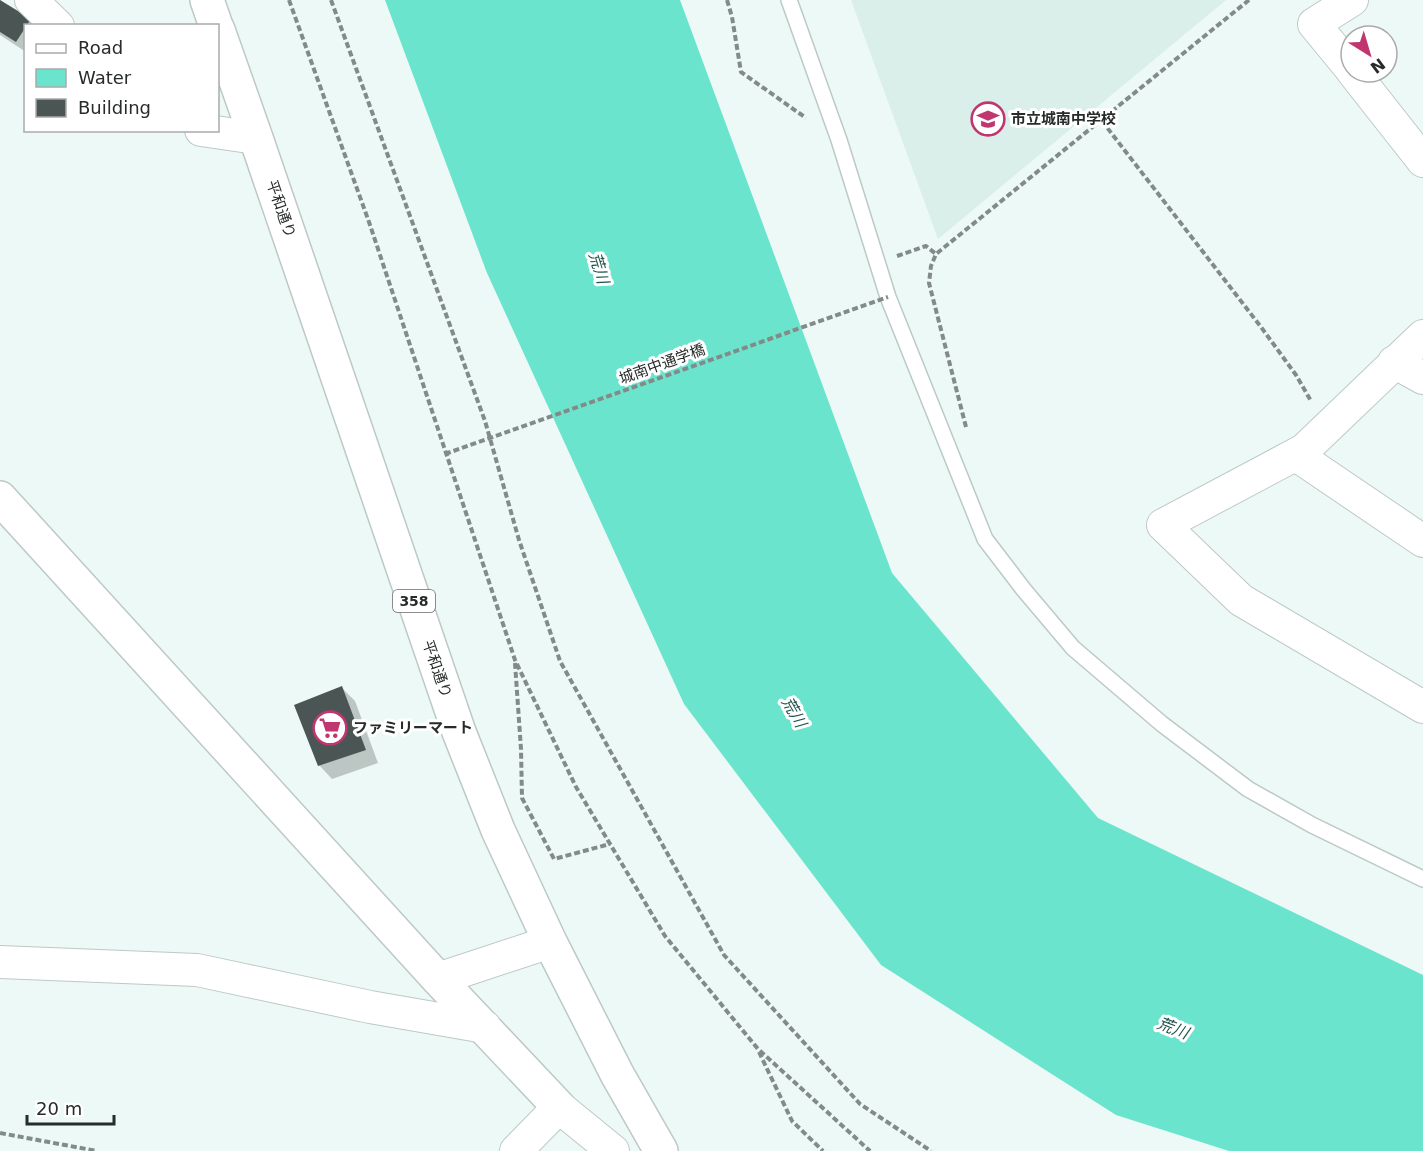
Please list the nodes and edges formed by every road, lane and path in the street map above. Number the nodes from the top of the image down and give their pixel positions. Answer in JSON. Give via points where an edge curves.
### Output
{"nodes":[{"id":1,"x":31,"y":0,"type":"edge"},
{"id":2,"x":207,"y":0,"type":"edge"},
{"id":3,"x":289,"y":0,"type":"edge"},
{"id":4,"x":331,"y":0,"type":"edge"},
{"id":5,"x":727,"y":0,"type":"edge"},
{"id":6,"x":789,"y":0,"type":"edge"},
{"id":7,"x":1249,"y":0,"type":"edge"},
{"id":8,"x":1352,"y":0,"type":"edge"},
{"id":9,"x":56,"y":24,"type":"edge"},
{"id":10,"x":215,"y":24,"type":"edge"},
{"id":11,"x":219,"y":33,"type":"edge"},
{"id":12,"x":1339,"y":55,"type":"edge"},
{"id":13,"x":1362,"y":84,"type":"edge"},
{"id":14,"x":1102,"y":121,"type":"junction"},
{"id":15,"x":215,"y":132,"type":"edge"},
{"id":16,"x":256,"y":138,"type":"junction"},
{"id":17,"x":839,"y":141,"type":"junction"},
{"id":18,"x":1423,"y":161,"type":"edge"},
{"id":19,"x":936,"y":254,"type":"junction"},
{"id":20,"x":877,"y":263,"type":"junction"},
{"id":21,"x":888,"y":297,"type":"junction"},
{"id":22,"x":1423,"y":336,"type":"edge"},
{"id":23,"x":1394,"y":362,"type":"junction"},
{"id":24,"x":1423,"y":378,"type":"edge"},
{"id":25,"x":1326,"y":428,"type":"junction"},
{"id":26,"x":967,"y":431,"type":"dead end"},
{"id":27,"x":445,"y":454,"type":"junction"},
{"id":28,"x":1296,"y":455,"type":"junction"},
{"id":29,"x":0,"y":498,"type":"edge"},
{"id":30,"x":1423,"y":541,"type":"edge"},
{"id":31,"x":514,"y":660,"type":"junction"},
{"id":32,"x":1423,"y":707,"type":"edge"},
{"id":33,"x":610,"y":844,"type":"junction"},
{"id":34,"x":1423,"y":879,"type":"edge"},
{"id":35,"x":550,"y":942,"type":"junction"},
{"id":36,"x":0,"y":962,"type":"edge"},
{"id":37,"x":438,"y":979,"type":"junction"},
{"id":38,"x":485,"y":1027,"type":"junction"},
{"id":39,"x":758,"y":1049,"type":"junction"},
{"id":40,"x":559,"y":1107,"type":"junction"},
{"id":41,"x":0,"y":1133,"type":"edge"},
{"id":42,"x":97,"y":1151,"type":"edge"},
{"id":43,"x":516,"y":1151,"type":"edge"},
{"id":44,"x":613,"y":1151,"type":"edge"},
{"id":45,"x":661,"y":1151,"type":"edge"},
{"id":46,"x":823,"y":1151,"type":"edge"},
{"id":47,"x":870,"y":1151,"type":"edge"},
{"id":48,"x":931,"y":1151,"type":"edge"}],
"edges":[{"from":1,"to":9,"type":"street"},
{"from":2,"to":10,"type":"main road"},
{"from":3,"to":27,"type":"path","via":[[369,222]]},
{"from":4,"to":48,"type":"path","via":[[484,421],[560,661],[724,955],[860,1104]]},
{"from":5,"to":17,"type":"path","via":[[741,72]]},
{"from":6,"to":17,"type":"lane"},
{"from":7,"to":14,"type":"path"},
{"from":8,"to":12,"type":"street","via":[[1314,24]]},
{"from":11,"to":16,"type":"main road","name":"平和通り","number":"358"},
{"from":13,"to":18,"type":"street"},
{"from":14,"to":19,"type":"path"},
{"from":14,"to":25,"type":"path","via":[[1289,365]]},
{"from":15,"to":16,"type":"street"},
{"from":16,"to":35,"type":"main road","name":"平和通り","number":"358","via":[[459,732],[498,830]]},
{"from":17,"to":20,"type":"lane"},
{"from":19,"to":20,"type":"path","via":[[926,246]]},
{"from":19,"to":26,"type":"path","via":[[929,283]]},
{"from":20,"to":21,"type":"lane"},
{"from":21,"to":27,"type":"path","name":"城南中通学橋","bridge":true},
{"from":21,"to":34,"type":"lane","via":[[985,539],[1073,648],[1162,724],[1248,789]]},
{"from":22,"to":23,"type":"street"},
{"from":23,"to":24,"type":"street"},
{"from":23,"to":25,"type":"street"},
{"from":25,"to":28,"type":"street"},
{"from":27,"to":31,"type":"path"},
{"from":28,"to":30,"type":"street"},
{"from":28,"to":32,"type":"street","via":[[1163,525],[1240,600]]},
{"from":29,"to":37,"type":"main road"},
{"from":31,"to":33,"type":"path","via":[[576,787]]},
{"from":31,"to":33,"type":"path","via":[[522,798],[554,859]]},
{"from":33,"to":39,"type":"path","via":[[665,936]]},
{"from":35,"to":37,"type":"street"},
{"from":35,"to":45,"type":"main road","name":"平和通り","number":"358"},
{"from":36,"to":38,"type":"street","via":[[197,970]]},
{"from":37,"to":38,"type":"main road"},
{"from":38,"to":40,"type":"main road"},
{"from":39,"to":46,"type":"path","via":[[792,1121]]},
{"from":39,"to":47,"type":"path"},
{"from":40,"to":43,"type":"street"},
{"from":40,"to":44,"type":"street"},
{"from":41,"to":42,"type":"path"}]}
